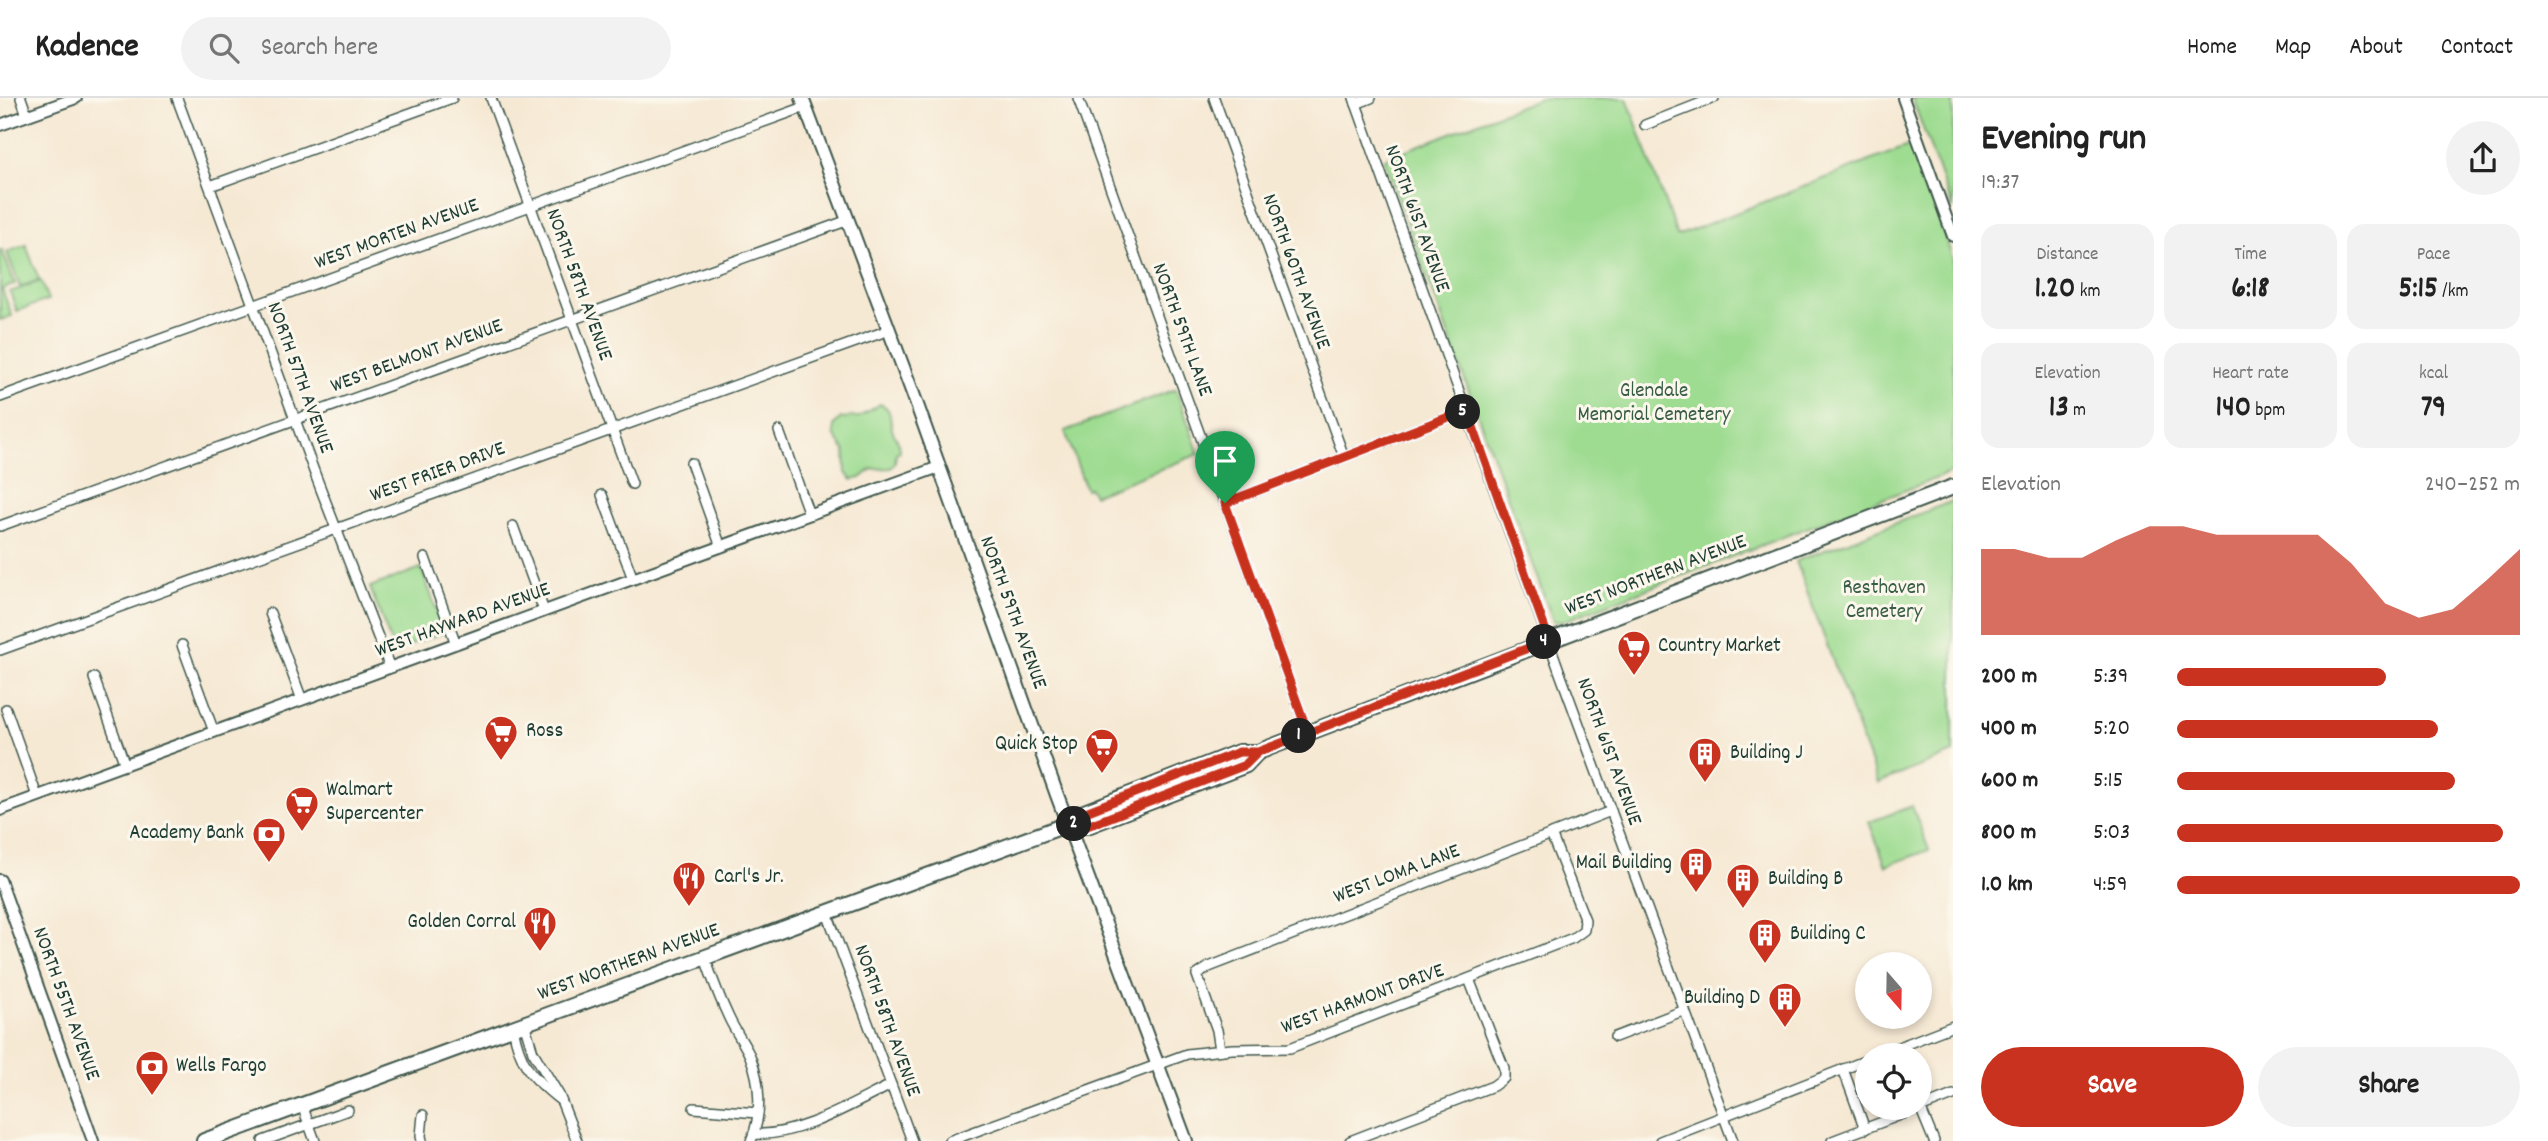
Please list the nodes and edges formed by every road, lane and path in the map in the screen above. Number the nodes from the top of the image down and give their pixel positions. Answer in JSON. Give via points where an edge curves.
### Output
{"nodes":[{"id":1,"x":21,"y":98,"type":"edge"},
{"id":2,"x":76,"y":98,"type":"edge"},
{"id":3,"x":177,"y":98,"type":"edge"},
{"id":4,"x":453,"y":98,"type":"edge"},
{"id":5,"x":491,"y":98,"type":"edge"},
{"id":6,"x":1078,"y":98,"type":"edge"},
{"id":7,"x":1214,"y":98,"type":"edge"},
{"id":8,"x":1371,"y":98,"type":"edge"},
{"id":9,"x":1714,"y":98,"type":"edge"},
{"id":10,"x":1903,"y":98,"type":"edge"},
{"id":11,"x":1355,"y":101,"type":"edge"},
{"id":12,"x":804,"y":102,"type":"edge"},
{"id":13,"x":27,"y":116,"type":"junction"},
{"id":14,"x":0,"y":125,"type":"edge"},
{"id":15,"x":1645,"y":125,"type":"dead end"},
{"id":16,"x":209,"y":186,"type":"junction"},
{"id":17,"x":531,"y":206,"type":"junction"},
{"id":18,"x":846,"y":221,"type":"junction"},
{"id":19,"x":1953,"y":236,"type":"edge"},
{"id":20,"x":254,"y":305,"type":"junction"},
{"id":21,"x":572,"y":320,"type":"junction"},
{"id":22,"x":889,"y":330,"type":"junction"},
{"id":23,"x":0,"y":397,"type":"edge"},
{"id":24,"x":1467,"y":410,"type":"junction"},
{"id":25,"x":296,"y":419,"type":"junction"},
{"id":26,"x":612,"y":429,"type":"junction"},
{"id":27,"x":779,"y":431,"type":"dead end"},
{"id":28,"x":1344,"y":457,"type":"junction"},
{"id":29,"x":691,"y":463,"type":"dead end"},
{"id":30,"x":939,"y":467,"type":"junction"},
{"id":31,"x":632,"y":484,"type":"dead end"},
{"id":32,"x":1953,"y":486,"type":"edge"},
{"id":33,"x":602,"y":495,"type":"dead end"},
{"id":34,"x":1225,"y":503,"type":"junction"},
{"id":35,"x":809,"y":514,"type":"junction"},
{"id":36,"x":0,"y":526,"type":"edge"},
{"id":37,"x":513,"y":526,"type":"dead end"},
{"id":38,"x":336,"y":529,"type":"junction"},
{"id":39,"x":721,"y":547,"type":"junction"},
{"id":40,"x":425,"y":558,"type":"dead end"},
{"id":41,"x":633,"y":579,"type":"junction"},
{"id":42,"x":544,"y":611,"type":"junction"},
{"id":43,"x":270,"y":613,"type":"dead end"},
{"id":44,"x":1549,"y":640,"type":"junction"},
{"id":45,"x":456,"y":644,"type":"junction"},
{"id":46,"x":182,"y":645,"type":"dead end"},
{"id":47,"x":0,"y":650,"type":"edge"},
{"id":48,"x":390,"y":668,"type":"junction"},
{"id":49,"x":94,"y":678,"type":"dead end"},
{"id":50,"x":302,"y":700,"type":"junction"},
{"id":51,"x":6,"y":709,"type":"dead end"},
{"id":52,"x":214,"y":733,"type":"junction"},
{"id":53,"x":1308,"y":733,"type":"junction"},
{"id":54,"x":125,"y":765,"type":"junction"},
{"id":55,"x":37,"y":796,"type":"junction"},
{"id":56,"x":0,"y":810,"type":"edge"},
{"id":57,"x":1611,"y":811,"type":"junction"},
{"id":58,"x":1068,"y":824,"type":"junction"},
{"id":59,"x":1551,"y":834,"type":"junction"},
{"id":60,"x":0,"y":880,"type":"edge"},
{"id":61,"x":827,"y":913,"type":"junction"},
{"id":62,"x":705,"y":958,"type":"junction"},
{"id":63,"x":1469,"y":979,"type":"junction"},
{"id":64,"x":1685,"y":1010,"type":"junction"},
{"id":65,"x":519,"y":1025,"type":"junction"},
{"id":66,"x":1953,"y":1026,"type":"edge"},
{"id":67,"x":1615,"y":1037,"type":"dead end"},
{"id":68,"x":1909,"y":1043,"type":"edge"},
{"id":69,"x":1220,"y":1049,"type":"junction"},
{"id":70,"x":1855,"y":1064,"type":"edge"},
{"id":71,"x":1157,"y":1065,"type":"junction"},
{"id":72,"x":1843,"y":1069,"type":"junction"},
{"id":73,"x":891,"y":1084,"type":"junction"},
{"id":74,"x":1953,"y":1095,"type":"edge"},
{"id":75,"x":1932,"y":1103,"type":"edge"},
{"id":76,"x":302,"y":1105,"type":"junction"},
{"id":77,"x":694,"y":1108,"type":"dead end"},
{"id":78,"x":348,"y":1110,"type":"dead end"},
{"id":79,"x":758,"y":1113,"type":"junction"},
{"id":80,"x":423,"y":1115,"type":"dead end"},
{"id":81,"x":1724,"y":1116,"type":"junction"},
{"id":82,"x":1889,"y":1120,"type":"edge"},
{"id":83,"x":1925,"y":1120,"type":"edge"},
{"id":84,"x":309,"y":1124,"type":"junction"},
{"id":85,"x":1866,"y":1129,"type":"junction"},
{"id":86,"x":752,"y":1138,"type":"edge"},
{"id":87,"x":93,"y":1141,"type":"edge"},
{"id":88,"x":204,"y":1141,"type":"edge"},
{"id":89,"x":263,"y":1141,"type":"edge"},
{"id":90,"x":315,"y":1141,"type":"edge"},
{"id":91,"x":422,"y":1141,"type":"edge"},
{"id":92,"x":577,"y":1141,"type":"edge"},
{"id":93,"x":912,"y":1141,"type":"edge"},
{"id":94,"x":949,"y":1141,"type":"edge"},
{"id":95,"x":1186,"y":1141,"type":"edge"},
{"id":96,"x":1350,"y":1141,"type":"edge"},
{"id":97,"x":1660,"y":1141,"type":"edge"},
{"id":98,"x":1733,"y":1141,"type":"edge"},
{"id":99,"x":1832,"y":1141,"type":"edge"},
{"id":100,"x":1934,"y":1141,"type":"edge"}],
"edges":[{"from":1,"to":13,"type":"street"},
{"from":2,"to":13,"type":"street"},
{"from":3,"to":16,"type":"street","name":"NORTH 57TH AVENUE"},
{"from":4,"to":16,"type":"street"},
{"from":5,"to":17,"type":"street","name":"NORTH 58TH AVENUE"},
{"from":6,"to":34,"type":"street","name":"NORTH 59TH LANE"},
{"from":7,"to":28,"type":"street","name":"NORTH 60TH AVENUE"},
{"from":8,"to":11,"type":"street"},
{"from":9,"to":15,"type":"street"},
{"from":10,"to":19,"type":"street"},
{"from":11,"to":24,"type":"street","name":"NORTH 61ST AVENUE"},
{"from":12,"to":17,"type":"street","name":"WEST MORTEN AVENUE"},
{"from":12,"to":18,"type":"main road","name":"NORTH 59TH AVENUE"},
{"from":13,"to":14,"type":"street"},
{"from":16,"to":20,"type":"street","name":"NORTH 57TH AVENUE"},
{"from":17,"to":20,"type":"street","name":"WEST MORTEN AVENUE"},
{"from":17,"to":21,"type":"street","name":"NORTH 58TH AVENUE"},
{"from":18,"to":21,"type":"street","name":"WEST BELMONT AVENUE"},
{"from":18,"to":22,"type":"main road","name":"NORTH 59TH AVENUE"},
{"from":20,"to":23,"type":"street","name":"WEST MORTEN AVENUE"},
{"from":20,"to":25,"type":"street","name":"NORTH 57TH AVENUE"},
{"from":21,"to":25,"type":"street","name":"WEST BELMONT AVENUE"},
{"from":21,"to":26,"type":"street","name":"NORTH 58TH AVENUE"},
{"from":22,"to":26,"type":"street","name":"WEST FRIER DRIVE"},
{"from":22,"to":30,"type":"main road","name":"NORTH 59TH AVENUE"},
{"from":24,"to":28,"type":"street"},
{"from":24,"to":44,"type":"street","name":"NORTH 61ST AVENUE"},
{"from":25,"to":36,"type":"street","name":"WEST BELMONT AVENUE"},
{"from":25,"to":38,"type":"street","name":"NORTH 57TH AVENUE"},
{"from":26,"to":31,"type":"street","name":"NORTH 58TH AVENUE"},
{"from":26,"to":38,"type":"street","name":"WEST FRIER DRIVE"},
{"from":27,"to":35,"type":"street"},
{"from":28,"to":34,"type":"street"},
{"from":29,"to":39,"type":"street"},
{"from":30,"to":35,"type":"street","name":"WEST HAYWARD AVENUE"},
{"from":30,"to":58,"type":"main road","name":"NORTH 59TH AVENUE"},
{"from":32,"to":44,"type":"main road","name":"WEST NORTHERN AVENUE"},
{"from":33,"to":41,"type":"street"},
{"from":34,"to":53,"type":"street","name":"NORTH 59TH LANE"},
{"from":35,"to":39,"type":"street","name":"WEST HAYWARD AVENUE"},
{"from":37,"to":42,"type":"street"},
{"from":38,"to":47,"type":"street","name":"WEST FRIER DRIVE"},
{"from":38,"to":48,"type":"street","name":"NORTH 57TH AVENUE"},
{"from":39,"to":41,"type":"street","name":"WEST HAYWARD AVENUE"},
{"from":40,"to":45,"type":"street"},
{"from":41,"to":42,"type":"street","name":"WEST HAYWARD AVENUE"},
{"from":42,"to":45,"type":"street","name":"WEST HAYWARD AVENUE"},
{"from":43,"to":50,"type":"street"},
{"from":44,"to":53,"type":"main road","name":"WEST NORTHERN AVENUE"},
{"from":44,"to":57,"type":"street","name":"NORTH 61ST AVENUE"},
{"from":45,"to":48,"type":"street","name":"WEST HAYWARD AVENUE"},
{"from":46,"to":52,"type":"street"},
{"from":48,"to":50,"type":"street","name":"WEST HAYWARD AVENUE"},
{"from":49,"to":54,"type":"street"},
{"from":50,"to":52,"type":"street","name":"WEST HAYWARD AVENUE"},
{"from":51,"to":55,"type":"street"},
{"from":52,"to":54,"type":"street","name":"WEST HAYWARD AVENUE"},
{"from":53,"to":58,"type":"main road","name":"WEST NORTHERN AVENUE","via":[[1258,752],[1239,752],[1083,813]]},
{"from":54,"to":55,"type":"street","name":"WEST HAYWARD AVENUE"},
{"from":55,"to":56,"type":"street","name":"WEST HAYWARD AVENUE"},
{"from":57,"to":59,"type":"street","name":"WEST LOMA LANE"},
{"from":57,"to":64,"type":"street","name":"NORTH 61ST AVENUE"},
{"from":58,"to":61,"type":"main road","name":"WEST NORTHERN AVENUE"},
{"from":58,"to":71,"type":"main road","name":"NORTH 59TH AVENUE"},
{"from":59,"to":63,"type":"street","name":"WEST HARMONT DRIVE","via":[[1585,920],[1584,929]]},
{"from":59,"to":69,"type":"street","name":"WEST LOMA LANE","via":[[1209,967],[1197,975]]},
{"from":60,"to":87,"type":"street","name":"NORTH 55TH AVENUE"},
{"from":61,"to":62,"type":"main road","name":"WEST NORTHERN AVENUE"},
{"from":61,"to":73,"type":"street","name":"NORTH 58TH AVENUE"},
{"from":62,"to":65,"type":"main road","name":"WEST NORTHERN AVENUE"},
{"from":62,"to":79,"type":"street","via":[[730,1022],[750,1057]]},
{"from":63,"to":69,"type":"street","name":"WEST HARMONT DRIVE","via":[[1290,1048]]},
{"from":63,"to":96,"type":"street","via":[[1504,1078]]},
{"from":64,"to":67,"type":"street"},
{"from":64,"to":81,"type":"street","name":"NORTH 61ST AVENUE"},
{"from":65,"to":76,"type":"main road","name":"WEST NORTHERN AVENUE"},
{"from":65,"to":92,"type":"street","via":[[517,1047],[527,1069],[561,1101]]},
{"from":66,"to":68,"type":"street"},
{"from":69,"to":71,"type":"street","name":"WEST HARMONT DRIVE"},
{"from":70,"to":72,"type":"street"},
{"from":71,"to":94,"type":"street","name":"WEST HARMONT DRIVE"},
{"from":71,"to":95,"type":"main road","name":"NORTH 59TH AVENUE"},
{"from":72,"to":81,"type":"street"},
{"from":72,"to":85,"type":"street"},
{"from":73,"to":86,"type":"street","via":[[824,1117]]},
{"from":73,"to":93,"type":"street","name":"NORTH 58TH AVENUE"},
{"from":74,"to":75,"type":"street"},
{"from":76,"to":84,"type":"street"},
{"from":76,"to":88,"type":"main road","name":"WEST NORTHERN AVENUE"},
{"from":77,"to":79,"type":"street"},
{"from":78,"to":84,"type":"street"},
{"from":79,"to":86,"type":"street"},
{"from":80,"to":91,"type":"street"},
{"from":81,"to":97,"type":"street"},
{"from":81,"to":98,"type":"street","name":"NORTH 61ST AVENUE"},
{"from":82,"to":85,"type":"street"},
{"from":83,"to":100,"type":"street"},
{"from":84,"to":89,"type":"street"},
{"from":84,"to":90,"type":"street"},
{"from":85,"to":99,"type":"street"}]}
